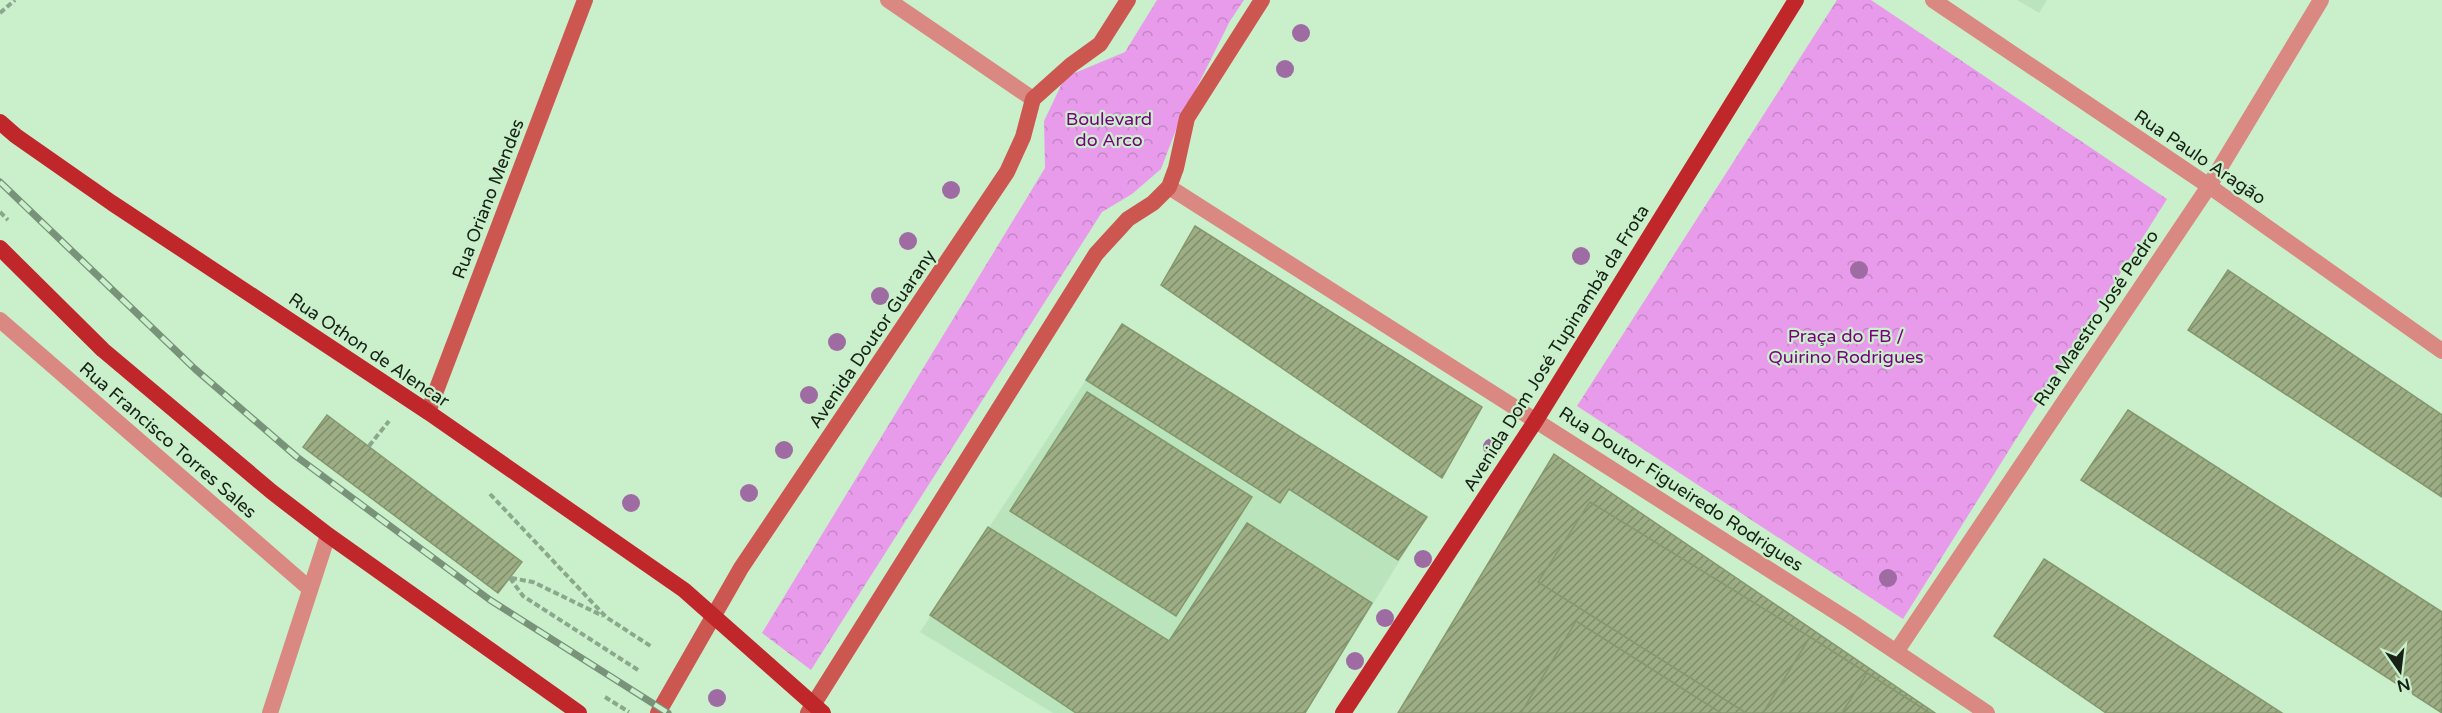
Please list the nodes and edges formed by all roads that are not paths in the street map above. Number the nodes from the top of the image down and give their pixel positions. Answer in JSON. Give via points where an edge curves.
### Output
{"nodes":[{"id":1,"x":585,"y":0,"type":"edge"},
{"id":2,"x":888,"y":0,"type":"edge"},
{"id":3,"x":1128,"y":0,"type":"edge"},
{"id":4,"x":1262,"y":0,"type":"edge"},
{"id":5,"x":1796,"y":0,"type":"edge"},
{"id":6,"x":1933,"y":0,"type":"edge"},
{"id":7,"x":2321,"y":0,"type":"edge"},
{"id":8,"x":1033,"y":99,"type":"junction"},
{"id":9,"x":0,"y":122,"type":"edge"},
{"id":10,"x":2209,"y":186,"type":"junction"},
{"id":11,"x":1169,"y":187,"type":"junction"},
{"id":12,"x":0,"y":248,"type":"edge"},
{"id":13,"x":0,"y":320,"type":"edge"},
{"id":14,"x":2442,"y":351,"type":"edge"},
{"id":15,"x":428,"y":412,"type":"junction"},
{"id":16,"x":1536,"y":420,"type":"junction"},
{"id":17,"x":328,"y":535,"type":"junction"},
{"id":18,"x":310,"y":589,"type":"junction"},
{"id":19,"x":713,"y":616,"type":"junction"},
{"id":20,"x":1896,"y":652,"type":"junction"},
{"id":21,"x":815,"y":710,"type":"edge"},
{"id":22,"x":270,"y":713,"type":"edge"},
{"id":23,"x":579,"y":713,"type":"edge"},
{"id":24,"x":658,"y":713,"type":"edge"},
{"id":25,"x":1342,"y":713,"type":"edge"},
{"id":26,"x":1987,"y":713,"type":"edge"}],
"edges":[{"from":1,"to":15,"type":"main road","name":"Rua Oriano Mendes"},
{"from":2,"to":8,"type":"street"},
{"from":3,"to":8,"type":"main road","via":[[1100,44]]},
{"from":4,"to":11,"type":"main road","via":[[1187,118]]},
{"from":5,"to":16,"type":"main road","name":"Avenida Dom José Tupinambá da Frota"},
{"from":6,"to":10,"type":"street","name":"Rua Paulo Aragão"},
{"from":7,"to":10,"type":"street","name":"Rua Maestro José Pedro"},
{"from":8,"to":19,"type":"main road","name":"Avenida Doutor Guarany","via":[[1023,137],[1007,172],[741,568]]},
{"from":9,"to":15,"type":"main road","name":"Rua Othon de Alencar","via":[[112,203]]},
{"from":10,"to":14,"type":"street","name":"Rua Paulo Aragão"},
{"from":10,"to":20,"type":"street","name":"Rua Maestro José Pedro"},
{"from":11,"to":16,"type":"street","name":"Rua Doutor Figueiredo Rodrigues"},
{"from":11,"to":21,"type":"main road","via":[[1128,219],[1096,254]]},
{"from":12,"to":17,"type":"main road","via":[[103,350]]},
{"from":13,"to":18,"type":"street","name":"Rua Francisco Torres Sales"},
{"from":15,"to":19,"type":"main road","name":"Rua Othon de Alencar","via":[[684,590]]},
{"from":16,"to":20,"type":"street","name":"Rua Doutor Figueiredo Rodrigues"},
{"from":16,"to":25,"type":"main road","name":"Avenida Dom José Tupinambá da Frota"},
{"from":17,"to":18,"type":"street"},
{"from":17,"to":23,"type":"main road"},
{"from":18,"to":22,"type":"street"},
{"from":19,"to":21,"type":"main road","name":"Rua Othon de Alencar"},
{"from":19,"to":24,"type":"main road","name":"Avenida Doutor Guarany"},
{"from":20,"to":26,"type":"street","name":"Rua Doutor Figueiredo Rodrigues"}]}
